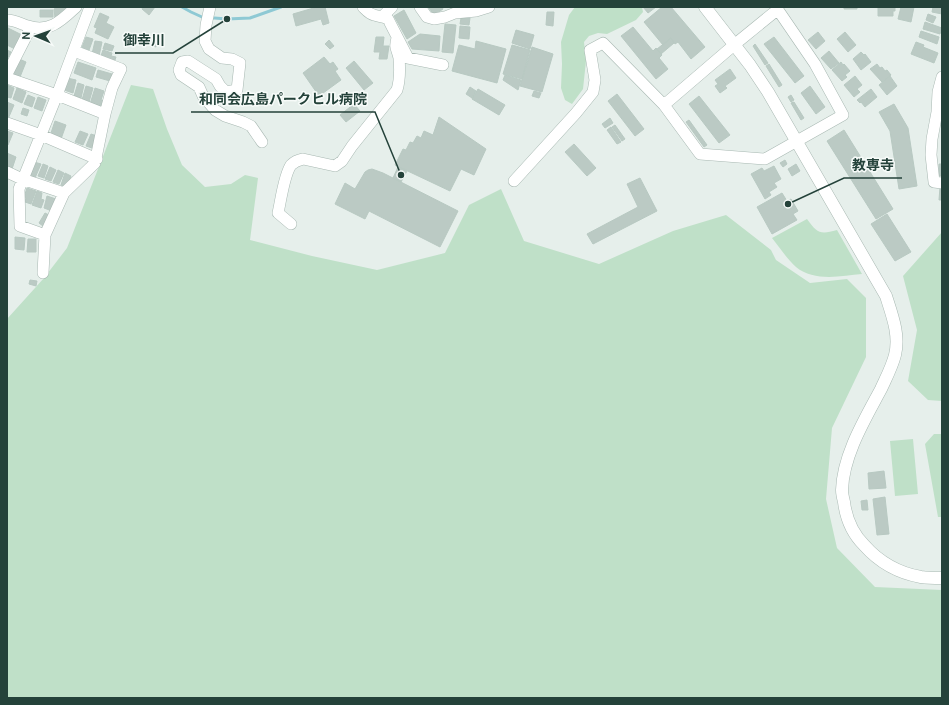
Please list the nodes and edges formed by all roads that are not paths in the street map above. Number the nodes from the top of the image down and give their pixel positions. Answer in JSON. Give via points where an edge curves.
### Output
{"nodes":[{"id":1,"x":76,"y":7,"type":"edge"},
{"id":2,"x":90,"y":7,"type":"edge"},
{"id":3,"x":210,"y":7,"type":"edge"},
{"id":4,"x":362,"y":7,"type":"edge"},
{"id":5,"x":392,"y":7,"type":"edge"},
{"id":6,"x":420,"y":7,"type":"edge"},
{"id":7,"x":489,"y":7,"type":"edge"},
{"id":8,"x":705,"y":7,"type":"edge"},
{"id":9,"x":777,"y":8,"type":"edge"},
{"id":10,"x":383,"y":16,"type":"junction"},
{"id":11,"x":7,"y":20,"type":"edge"},
{"id":12,"x":31,"y":27,"type":"junction"},
{"id":13,"x":398,"y":38,"type":"junction"},
{"id":14,"x":734,"y":44,"type":"junction"},
{"id":15,"x":74,"y":51,"type":"junction"},
{"id":16,"x":443,"y":65,"type":"dead end"},
{"id":17,"x":7,"y":74,"type":"edge"},
{"id":18,"x":942,"y":77,"type":"edge"},
{"id":19,"x":7,"y":78,"type":"edge"},
{"id":20,"x":57,"y":95,"type":"junction"},
{"id":21,"x":664,"y":105,"type":"junction"},
{"id":22,"x":105,"y":114,"type":"junction"},
{"id":23,"x":7,"y":123,"type":"edge"},
{"id":24,"x":41,"y":135,"type":"junction"},
{"id":25,"x":262,"y":142,"type":"dead end"},
{"id":26,"x":797,"y":142,"type":"junction"},
{"id":27,"x":97,"y":159,"type":"junction"},
{"id":28,"x":7,"y":172,"type":"edge"},
{"id":29,"x":22,"y":179,"type":"junction"},
{"id":30,"x":514,"y":181,"type":"dead end"},
{"id":31,"x":942,"y":183,"type":"edge"},
{"id":32,"x":64,"y":193,"type":"junction"},
{"id":33,"x":291,"y":224,"type":"dead end"},
{"id":34,"x":45,"y":235,"type":"junction"},
{"id":35,"x":43,"y":273,"type":"dead end"},
{"id":36,"x":942,"y":578,"type":"edge"}],
"edges":[{"from":1,"to":12,"type":"street","via":[[57,24],[45,28]]},
{"from":2,"to":15,"type":"street"},
{"from":3,"to":25,"type":"street","via":[[205,41],[209,48],[222,58],[240,63],[237,90],[226,92],[216,79],[188,61],[182,62],[179,70],[181,75],[199,87],[215,110],[251,126]]},
{"from":4,"to":10,"type":"street","via":[[375,16]]},
{"from":5,"to":10,"type":"street"},
{"from":6,"to":7,"type":"street","via":[[427,17],[434,19]]},
{"from":8,"to":14,"type":"street"},
{"from":9,"to":14,"type":"street"},
{"from":9,"to":26,"type":"street","via":[[816,64],[843,115]]},
{"from":10,"to":13,"type":"street","via":[[388,19]]},
{"from":11,"to":12,"type":"street"},
{"from":12,"to":17,"type":"street"},
{"from":13,"to":16,"type":"street","via":[[408,58]]},
{"from":13,"to":33,"type":"street","via":[[396,45],[400,81],[397,90],[342,161],[335,166],[298,160],[287,173],[278,213]]},
{"from":14,"to":21,"type":"street"},
{"from":14,"to":26,"type":"street","via":[[768,92]]},
{"from":15,"to":20,"type":"street"},
{"from":15,"to":22,"type":"street","via":[[121,69],[112,88]]},
{"from":18,"to":31,"type":"street","via":[[931,155],[934,182]]},
{"from":19,"to":20,"type":"street"},
{"from":20,"to":22,"type":"street"},
{"from":20,"to":24,"type":"street"},
{"from":21,"to":26,"type":"street","via":[[700,154],[765,159]]},
{"from":21,"to":30,"type":"street","via":[[603,42],[590,50],[595,80],[593,92]]},
{"from":22,"to":27,"type":"street"},
{"from":23,"to":24,"type":"street"},
{"from":24,"to":27,"type":"street"},
{"from":24,"to":29,"type":"street"},
{"from":26,"to":36,"type":"street","via":[[886,296],[894,318],[895,354],[891,369],[850,451],[844,472],[842,491],[845,512],[860,541],[870,553],[884,563],[899,571],[921,577]]},
{"from":27,"to":32,"type":"street","via":[[96,163]]},
{"from":28,"to":29,"type":"street"},
{"from":29,"to":32,"type":"street"},
{"from":29,"to":34,"type":"street","via":[[18,189],[20,226]]},
{"from":32,"to":34,"type":"street"},
{"from":34,"to":35,"type":"street"}]}
